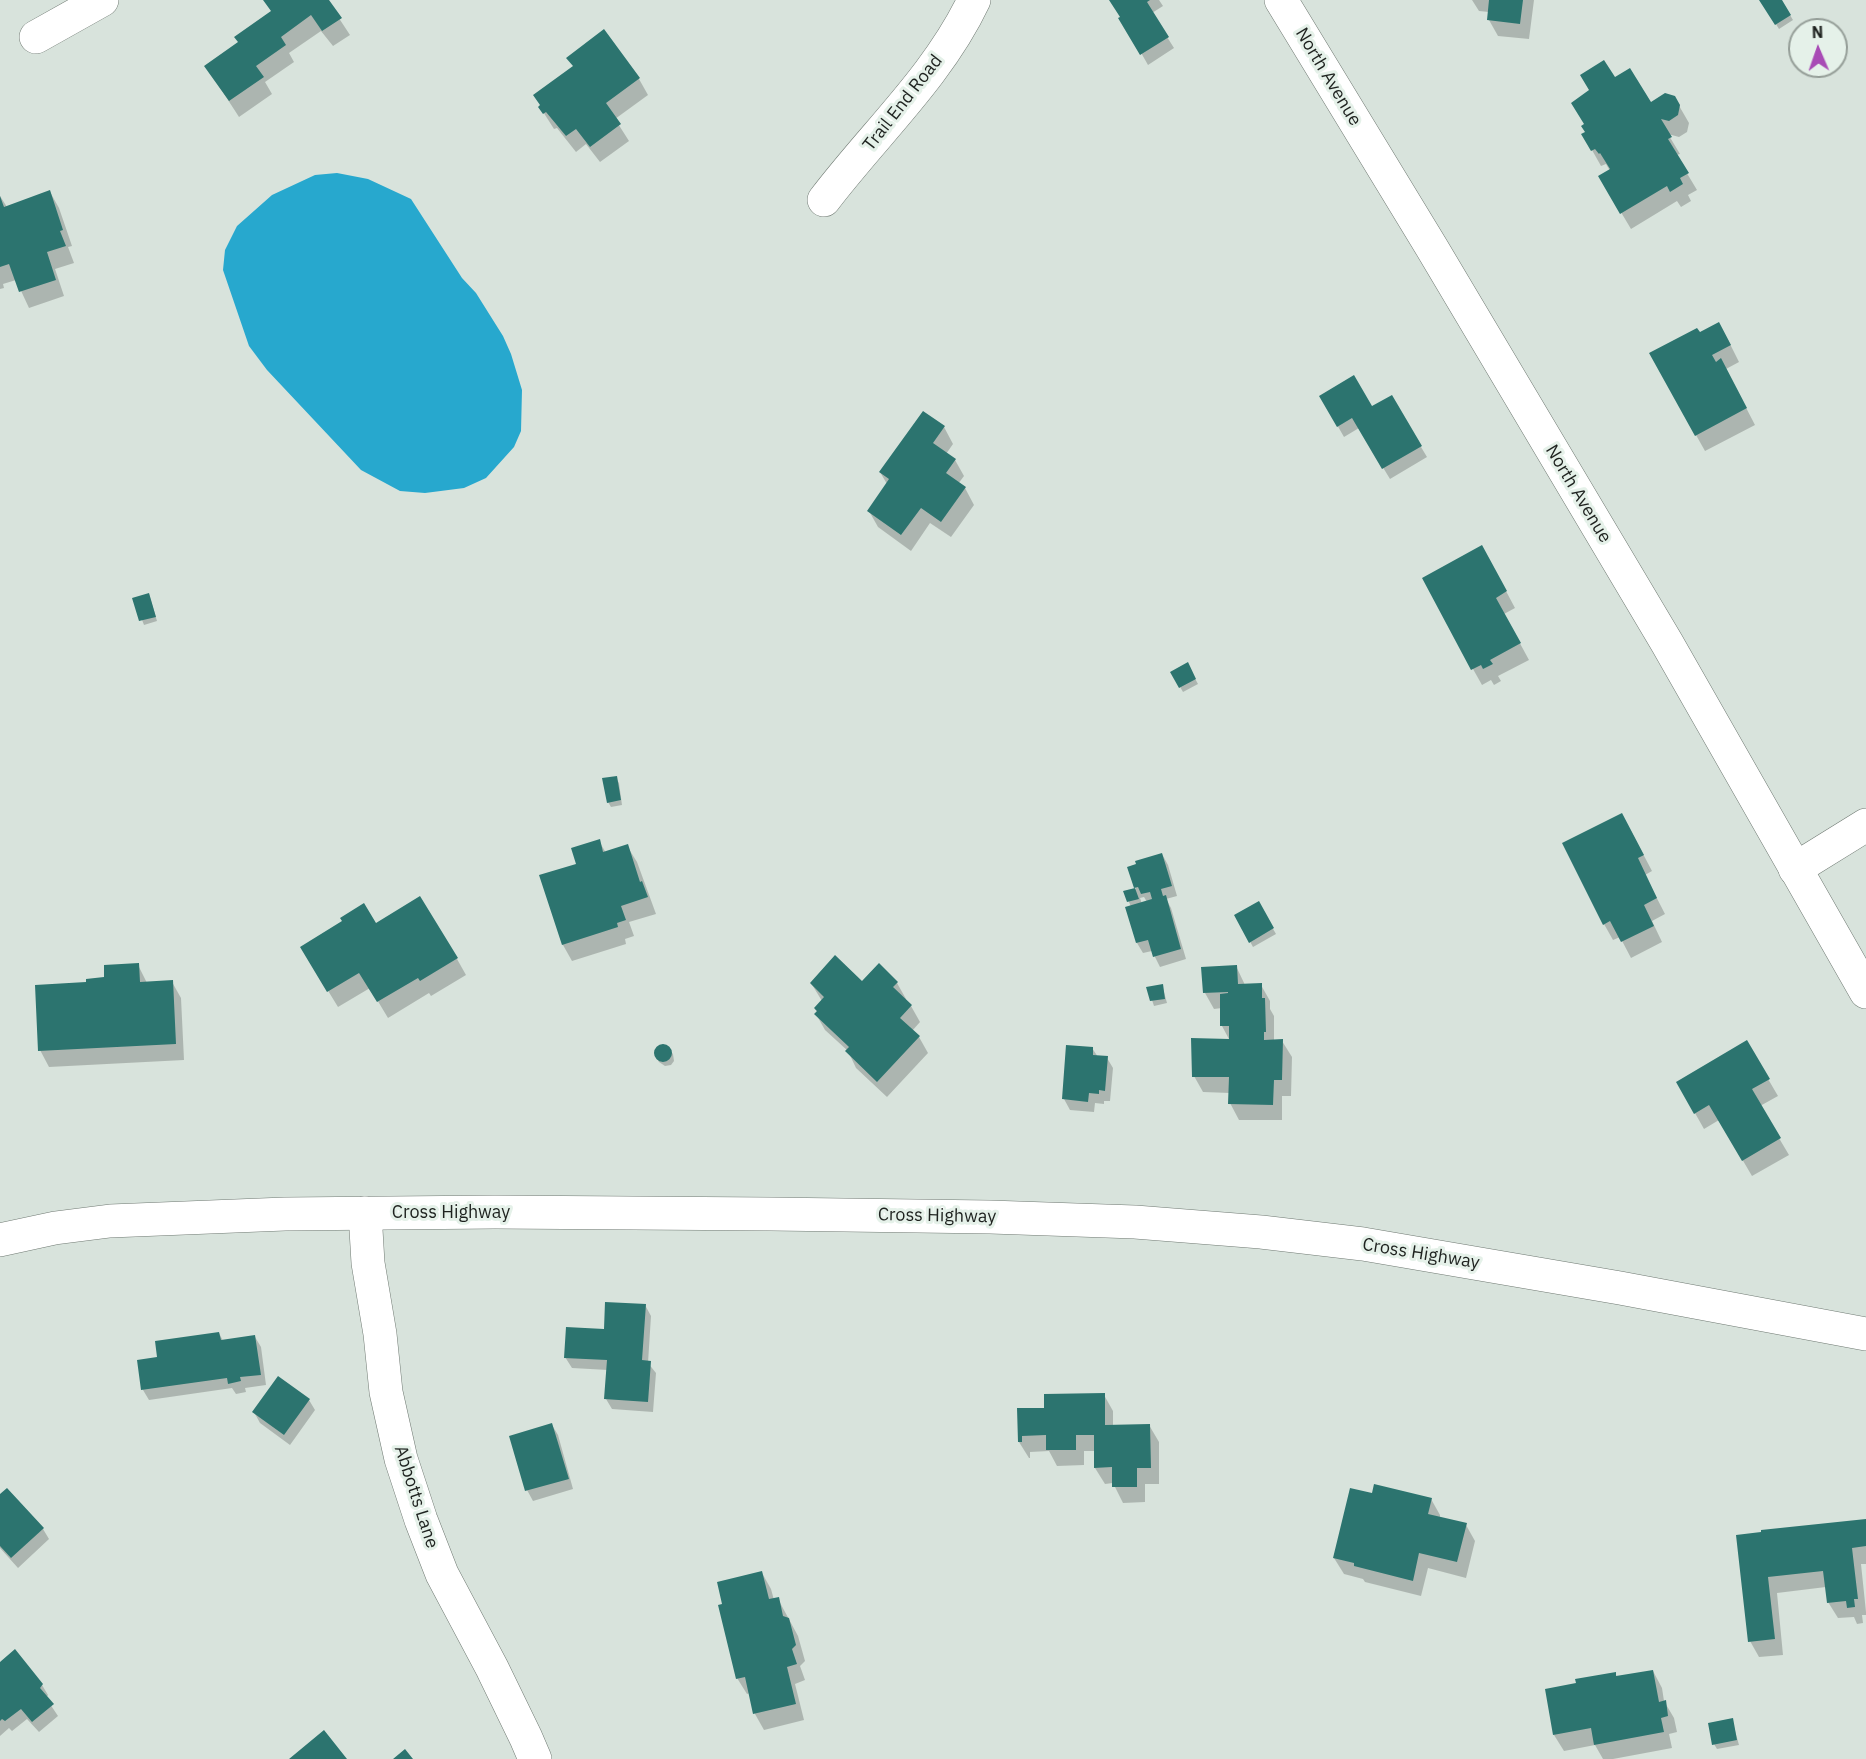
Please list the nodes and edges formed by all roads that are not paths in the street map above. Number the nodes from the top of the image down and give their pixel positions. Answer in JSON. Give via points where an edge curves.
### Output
{"nodes":[{"id":1,"x":102,"y":0,"type":"edge"},
{"id":2,"x":974,"y":0,"type":"edge"},
{"id":3,"x":1281,"y":0,"type":"edge"},
{"id":4,"x":36,"y":37,"type":"dead end"},
{"id":5,"x":824,"y":200,"type":"dead end"},
{"id":6,"x":1866,"y":825,"type":"edge"},
{"id":7,"x":1795,"y":868,"type":"junction"},
{"id":8,"x":1866,"y":992,"type":"edge"},
{"id":9,"x":365,"y":1213,"type":"junction"},
{"id":10,"x":0,"y":1240,"type":"edge"},
{"id":11,"x":1866,"y":1334,"type":"edge"},
{"id":12,"x":535,"y":1759,"type":"edge"}],
"edges":[{"from":1,"to":4,"type":"street"},
{"from":2,"to":5,"type":"street","name":"Trail End Road","via":[[938,60]]},
{"from":3,"to":7,"type":"street","name":"North Avenue","via":[[1655,623]]},
{"from":6,"to":7,"type":"street"},
{"from":7,"to":8,"type":"street","name":"North Avenue"},
{"from":9,"to":10,"type":"street","name":"Cross Highway","via":[[122,1220]]},
{"from":9,"to":11,"type":"street","name":"Cross Highway","via":[[933,1216],[1193,1226],[1386,1248]]},
{"from":9,"to":12,"type":"street","name":"Abbotts Lane","via":[[386,1392],[408,1479],[442,1574]]}]}
